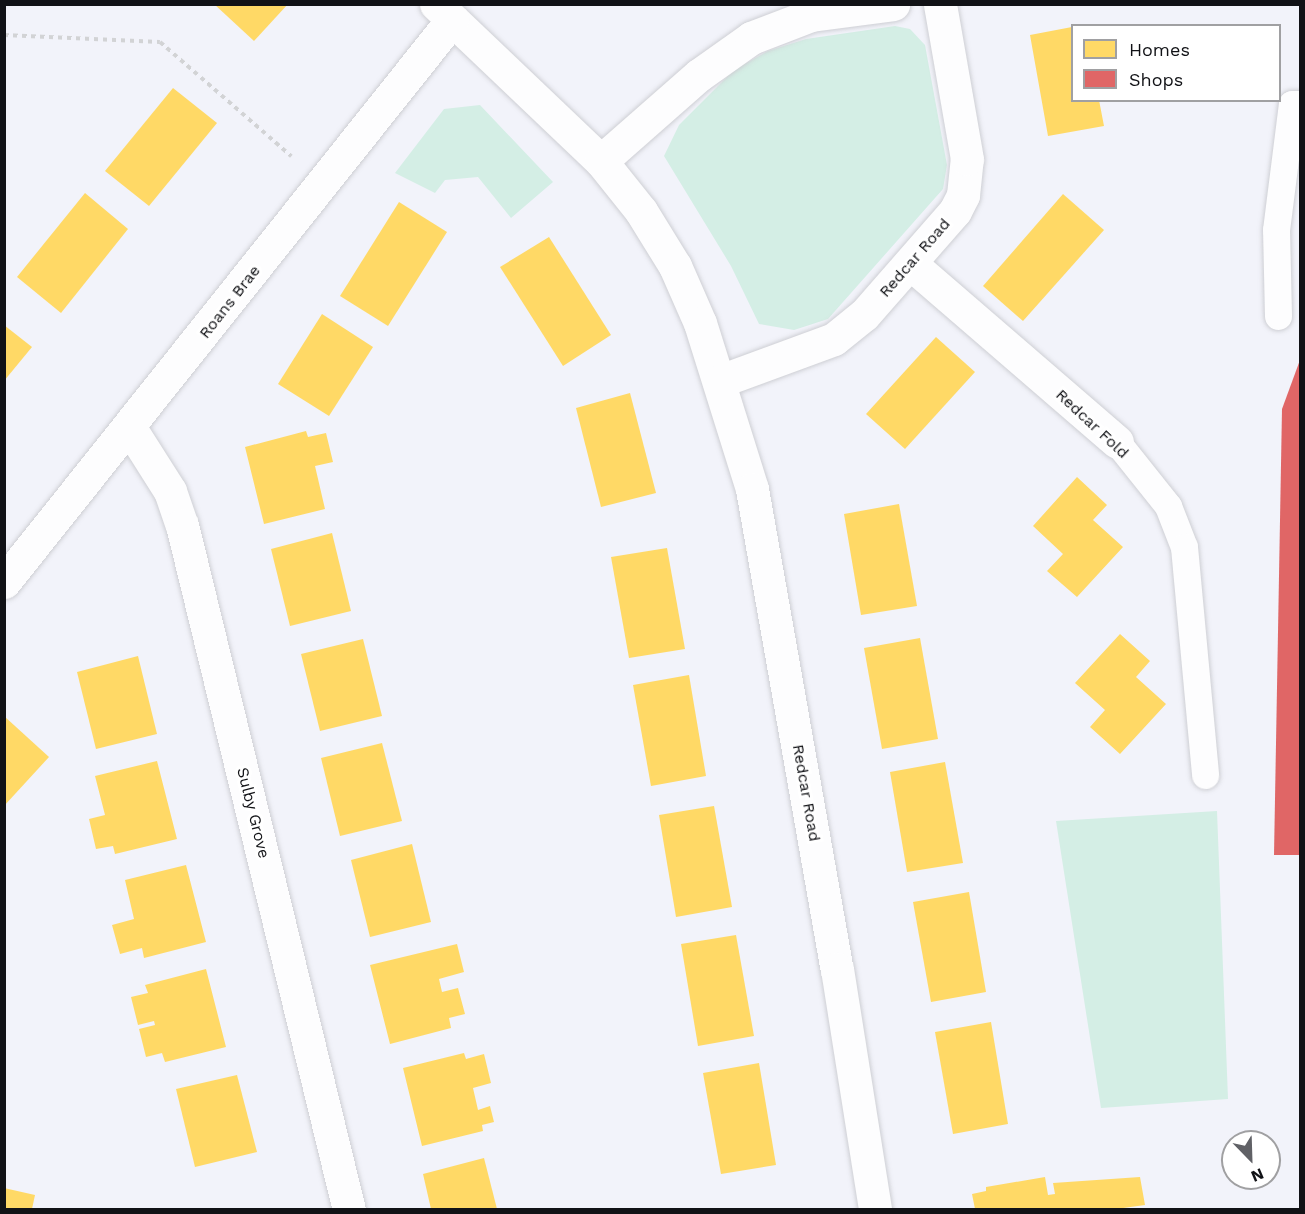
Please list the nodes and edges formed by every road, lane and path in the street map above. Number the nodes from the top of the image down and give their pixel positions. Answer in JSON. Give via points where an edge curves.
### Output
{"nodes":[{"id":1,"x":893,"y":4,"type":"edge"},
{"id":2,"x":939,"y":4,"type":"edge"},
{"id":3,"x":444,"y":12,"type":"edge"},
{"id":4,"x":4,"y":35,"type":"edge"},
{"id":5,"x":1300,"y":104,"type":"edge"},
{"id":6,"x":601,"y":161,"type":"junction"},
{"id":7,"x":322,"y":184,"type":"junction"},
{"id":8,"x":911,"y":264,"type":"junction"},
{"id":9,"x":1278,"y":316,"type":"dead end"},
{"id":10,"x":720,"y":381,"type":"junction"},
{"id":11,"x":130,"y":428,"type":"junction"},
{"id":12,"x":1117,"y":442,"type":"joint"},
{"id":13,"x":4,"y":582,"type":"edge"},
{"id":14,"x":1205,"y":775,"type":"dead end"},
{"id":15,"x":350,"y":1209,"type":"edge"},
{"id":16,"x":875,"y":1209,"type":"edge"}],
"edges":[{"from":1,"to":6,"type":"street","via":[[810,15],[752,38],[699,75]]},
{"from":2,"to":8,"type":"street","name":"Redcar Road","via":[[967,159],[966,177],[956,211]]},
{"from":3,"to":6,"type":"street","name":"Redcar Road"},
{"from":3,"to":7,"type":"street","name":"Roans Brae"},
{"from":4,"to":7,"type":"path","via":[[160,42]]},
{"from":5,"to":9,"type":"lane","via":[[1292,104],[1276,230]]},
{"from":6,"to":10,"type":"street","name":"Redcar Road","via":[[641,211],[675,266]]},
{"from":7,"to":11,"type":"street","name":"Roans Brae"},
{"from":8,"to":10,"type":"street","name":"Redcar Road","via":[[864,315],[834,339]]},
{"from":8,"to":12,"type":"street","name":"Redcar Fold"},
{"from":10,"to":16,"type":"street","name":"Redcar Road","via":[[752,489]]},
{"from":11,"to":13,"type":"street","name":"Roans Brae"},
{"from":11,"to":15,"type":"street","name":"Sulby Grove","via":[[166,482],[182,525]]},
{"from":12,"to":14,"type":"lane","name":"Redcar Fold","via":[[1168,506],[1184,547]]}]}
